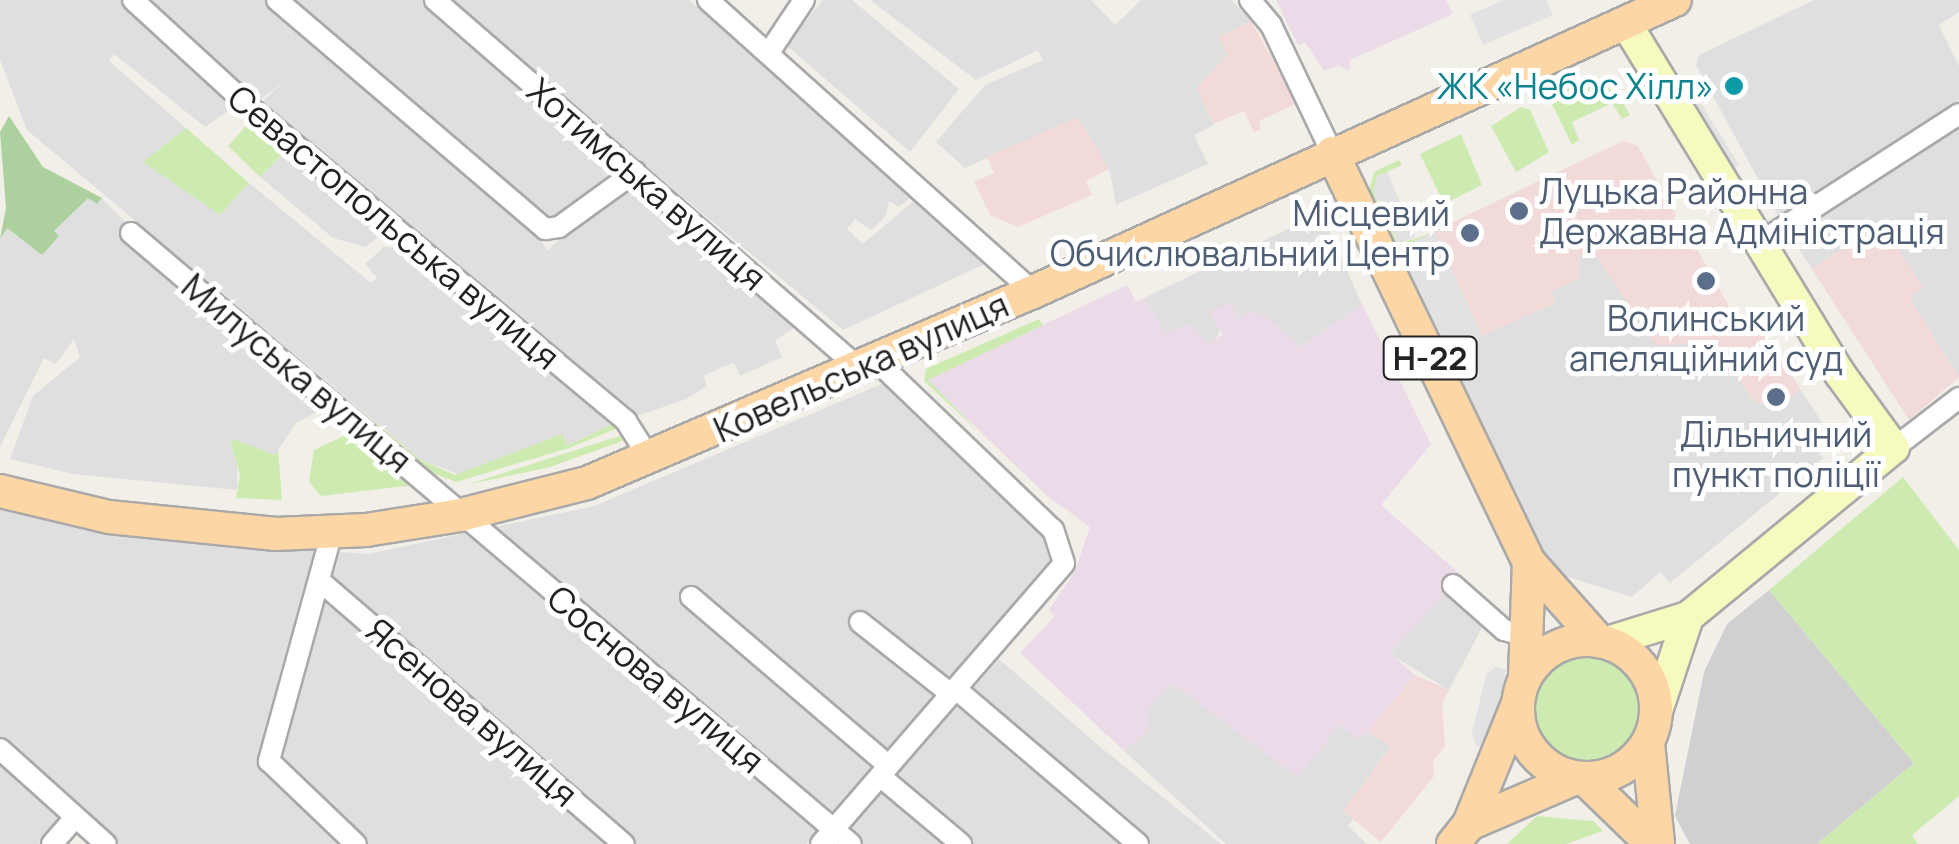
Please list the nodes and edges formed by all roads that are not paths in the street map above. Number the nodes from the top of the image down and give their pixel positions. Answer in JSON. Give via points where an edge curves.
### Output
{"nodes":[{"id":1,"x":133,"y":0,"type":"edge"},
{"id":2,"x":277,"y":0,"type":"edge"},
{"id":3,"x":436,"y":0,"type":"edge"},
{"id":4,"x":708,"y":0,"type":"edge"},
{"id":5,"x":804,"y":0,"type":"edge"},
{"id":6,"x":1250,"y":0,"type":"edge"},
{"id":7,"x":1675,"y":0,"type":"edge"},
{"id":8,"x":1624,"y":22,"type":"junction"},
{"id":9,"x":770,"y":51,"type":"junction"},
{"id":10,"x":1959,"y":114,"type":"edge"},
{"id":11,"x":1332,"y":153,"type":"junction"},
{"id":12,"x":635,"y":172,"type":"junction"},
{"id":13,"x":131,"y":233,"type":"dead end"},
{"id":14,"x":1760,"y":243,"type":"junction"},
{"id":15,"x":1033,"y":292,"type":"junction"},
{"id":16,"x":868,"y":365,"type":"junction"},
{"id":17,"x":1959,"y":398,"type":"edge"},
{"id":18,"x":1894,"y":448,"type":"junction"},
{"id":19,"x":650,"y":458,"type":"junction"},
{"id":20,"x":0,"y":491,"type":"edge"},
{"id":21,"x":461,"y":514,"type":"junction"},
{"id":22,"x":332,"y":532,"type":"junction"},
{"id":23,"x":1529,"y":562,"type":"junction"},
{"id":24,"x":320,"y":581,"type":"junction"},
{"id":25,"x":1453,"y":585,"type":"dead end"},
{"id":26,"x":690,"y":598,"type":"dead end"},
{"id":27,"x":1688,"y":617,"type":"junction"},
{"id":28,"x":860,"y":622,"type":"dead end"},
{"id":29,"x":1525,"y":636,"type":"junction"},
{"id":30,"x":1603,"y":642,"type":"junction"},
{"id":31,"x":954,"y":691,"type":"junction"},
{"id":32,"x":1521,"y":691,"type":"junction"},
{"id":33,"x":1652,"y":728,"type":"junction"},
{"id":34,"x":0,"y":749,"type":"edge"},
{"id":35,"x":884,"y":771,"type":"junction"},
{"id":36,"x":1581,"y":779,"type":"junction"},
{"id":37,"x":75,"y":818,"type":"junction"},
{"id":38,"x":1461,"y":834,"type":"edge"},
{"id":39,"x":828,"y":837,"type":"edge"},
{"id":40,"x":52,"y":844,"type":"edge"},
{"id":41,"x":106,"y":844,"type":"edge"},
{"id":42,"x":356,"y":844,"type":"edge"},
{"id":43,"x":624,"y":844,"type":"edge"},
{"id":44,"x":851,"y":844,"type":"edge"},
{"id":45,"x":962,"y":844,"type":"edge"},
{"id":46,"x":1138,"y":844,"type":"edge"},
{"id":47,"x":1655,"y":844,"type":"edge"}],
"edges":[{"from":1,"to":19,"type":"street","name":"Севастопольська вулиця","via":[[252,110],[626,422]]},
{"from":2,"to":12,"type":"street","via":[[545,229],[559,227]]},
{"from":3,"to":12,"type":"street","name":"Хотимська вулиця"},
{"from":4,"to":9,"type":"street"},
{"from":5,"to":9,"type":"street"},
{"from":6,"to":11,"type":"street","via":[[1271,25]]},
{"from":7,"to":8,"type":"main road","name":"Ковельська вулиця"},
{"from":8,"to":11,"type":"main road","name":"Ковельська вулиця"},
{"from":8,"to":14,"type":"main road"},
{"from":9,"to":15,"type":"street"},
{"from":10,"to":14,"type":"street"},
{"from":11,"to":15,"type":"main road","name":"Ковельська вулиця"},
{"from":11,"to":23,"type":"main road","number":"Н-22"},
{"from":12,"to":16,"type":"street","name":"Хотимська вулиця"},
{"from":13,"to":21,"type":"street","name":"Милуська вулиця"},
{"from":14,"to":18,"type":"main road"},
{"from":15,"to":16,"type":"main road","name":"Ковельська вулиця"},
{"from":16,"to":19,"type":"main road","name":"Ковельська вулиця"},
{"from":16,"to":31,"type":"street","name":"Хотимська вулиця","via":[[1054,530],[1065,550],[1058,573]]},
{"from":17,"to":18,"type":"street"},
{"from":18,"to":27,"type":"main road"},
{"from":19,"to":21,"type":"main road","name":"Ковельська вулиця","via":[[587,483]]},
{"from":20,"to":22,"type":"main road","name":"Ковельська вулиця","via":[[170,524]]},
{"from":21,"to":22,"type":"main road","name":"Ковельська вулиця"},
{"from":21,"to":39,"type":"street","name":"Соснова вулиця"},
{"from":22,"to":24,"type":"street"},
{"from":23,"to":29,"type":"main road","number":"Н-22"},
{"from":23,"to":30,"type":"main road","number":"Н-22"},
{"from":24,"to":42,"type":"street","via":[[269,761]]},
{"from":24,"to":43,"type":"street","name":"Ясенова вулиця"},
{"from":25,"to":29,"type":"street","via":[[1504,630]]},
{"from":26,"to":35,"type":"street"},
{"from":27,"to":30,"type":"main road"},
{"from":27,"to":33,"type":"main road"},
{"from":28,"to":31,"type":"street"},
{"from":29,"to":32,"type":"main road","number":"Н-22"},
{"from":30,"to":32,"type":"main road","via":[[1557,646]]},
{"from":30,"to":33,"type":"main road","number":"Н-22","via":[[1644,670]]},
{"from":31,"to":35,"type":"street"},
{"from":31,"to":46,"type":"street"},
{"from":32,"to":36,"type":"main road","via":[[1532,754]]},
{"from":32,"to":38,"type":"main road","number":"Н-22"},
{"from":33,"to":36,"type":"main road","number":"Н-22","via":[[1610,775]]},
{"from":33,"to":47,"type":"main road"},
{"from":34,"to":37,"type":"street"},
{"from":35,"to":39,"type":"street"},
{"from":35,"to":45,"type":"street"},
{"from":36,"to":38,"type":"main road","number":"Н-22"},
{"from":36,"to":47,"type":"main road"},
{"from":37,"to":40,"type":"street"},
{"from":37,"to":41,"type":"street"},
{"from":39,"to":44,"type":"street","name":"Соснова вулиця"}]}
